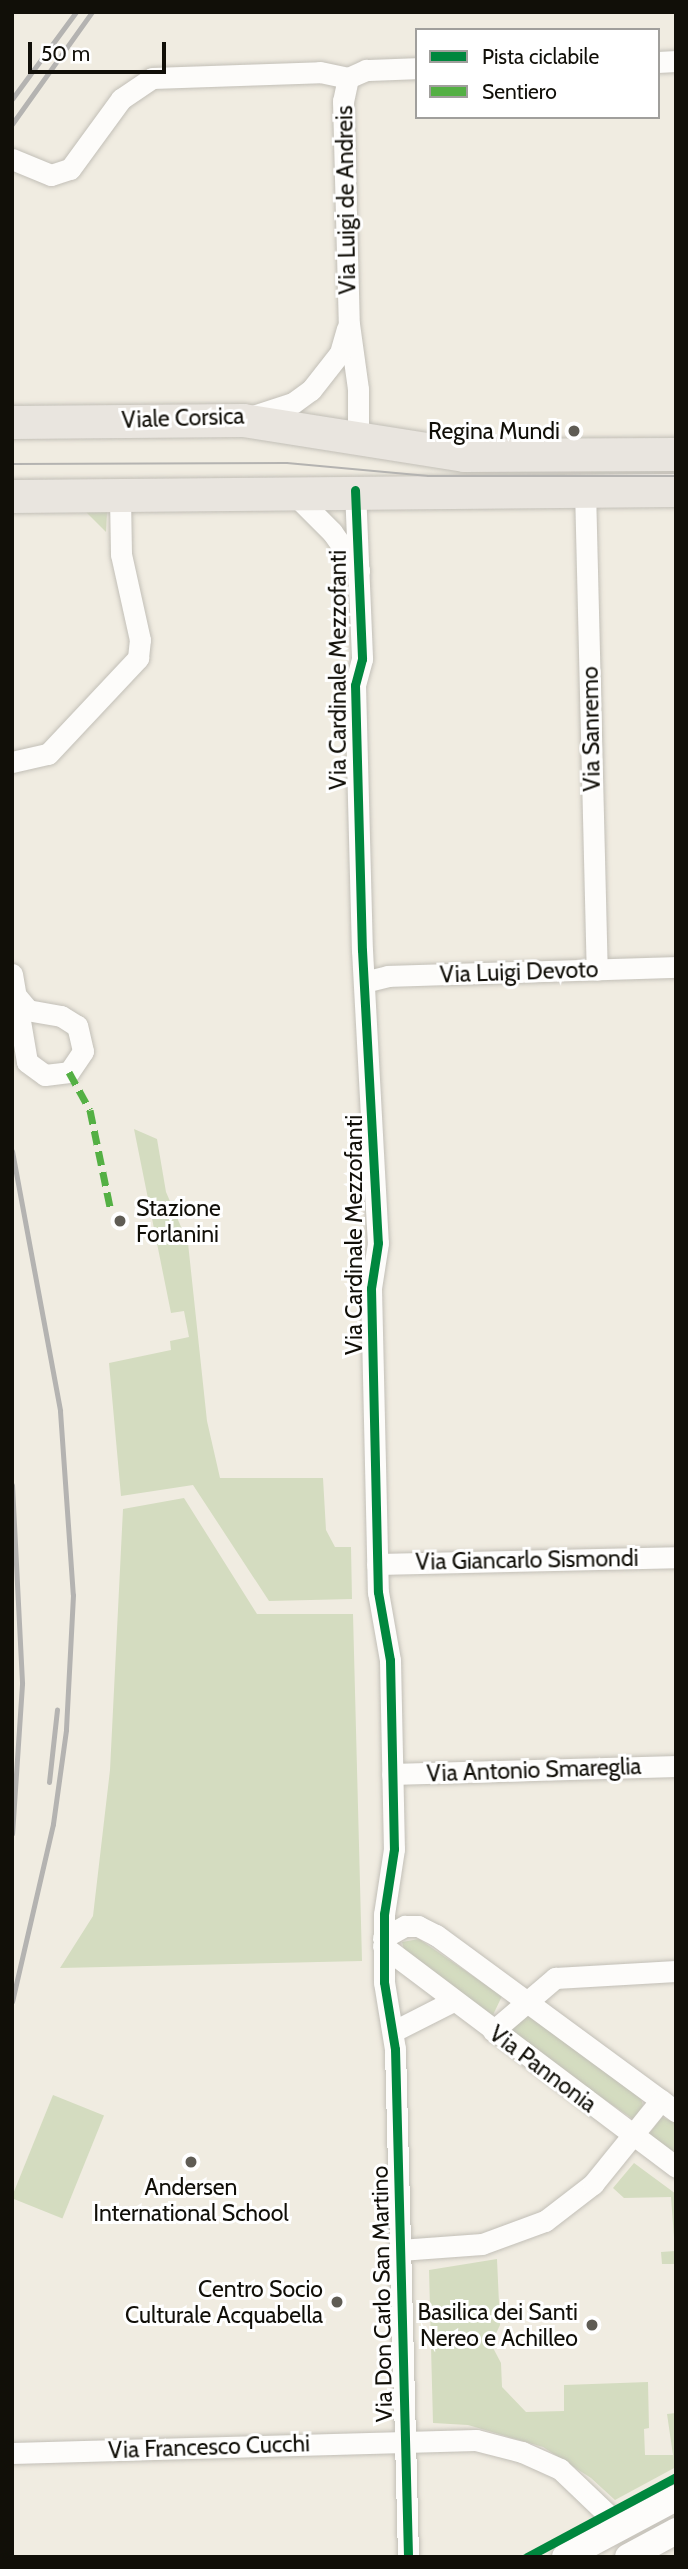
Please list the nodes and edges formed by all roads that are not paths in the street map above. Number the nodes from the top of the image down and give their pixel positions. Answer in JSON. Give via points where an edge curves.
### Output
{"nodes":[{"id":1,"x":415,"y":68,"type":"edge"},
{"id":2,"x":348,"y":78,"type":"junction"},
{"id":3,"x":12,"y":159,"type":"edge"},
{"id":4,"x":349,"y":324,"type":"junction"},
{"id":5,"x":243,"y":419,"type":"junction"},
{"id":6,"x":12,"y":422,"type":"edge"},
{"id":7,"x":358,"y":437,"type":"junction"},
{"id":8,"x":676,"y":454,"type":"edge"},
{"id":9,"x":585,"y":489,"type":"junction"},
{"id":10,"x":355,"y":490,"type":"junction"},
{"id":11,"x":676,"y":490,"type":"edge"},
{"id":12,"x":290,"y":491,"type":"junction"},
{"id":13,"x":120,"y":494,"type":"junction"},
{"id":14,"x":12,"y":496,"type":"edge"},
{"id":15,"x":360,"y":571,"type":"junction"},
{"id":16,"x":12,"y":762,"type":"edge"},
{"id":17,"x":676,"y":967,"type":"edge"},
{"id":18,"x":597,"y":970,"type":"junction"},
{"id":19,"x":12,"y":974,"type":"edge"},
{"id":20,"x":364,"y":982,"type":"junction"},
{"id":21,"x":17,"y":997,"type":"dead end"},
{"id":22,"x":676,"y":1557,"type":"edge"},
{"id":23,"x":377,"y":1564,"type":"junction"},
{"id":24,"x":676,"y":1766,"type":"edge"},
{"id":25,"x":392,"y":1774,"type":"junction"},
{"id":26,"x":383,"y":1942,"type":"junction"},
{"id":27,"x":676,"y":1971,"type":"edge"},
{"id":28,"x":453,"y":2001,"type":"junction"},
{"id":29,"x":528,"y":2001,"type":"junction"},
{"id":30,"x":394,"y":2031,"type":"junction"},
{"id":31,"x":493,"y":2031,"type":"junction"},
{"id":32,"x":668,"y":2105,"type":"edge"},
{"id":33,"x":634,"y":2136,"type":"junction"},
{"id":34,"x":676,"y":2167,"type":"edge"},
{"id":35,"x":401,"y":2250,"type":"junction"},
{"id":36,"x":405,"y":2440,"type":"junction"},
{"id":37,"x":12,"y":2453,"type":"edge"},
{"id":38,"x":676,"y":2498,"type":"edge"},
{"id":39,"x":622,"y":2528,"type":"junction"},
{"id":40,"x":676,"y":2531,"type":"edge"},
{"id":41,"x":638,"y":2551,"type":"edge"},
{"id":42,"x":408,"y":2557,"type":"edge"},
{"id":43,"x":565,"y":2557,"type":"edge"}],
"edges":[{"from":1,"to":2,"type":"street","via":[[366,70]]},
{"from":2,"to":3,"type":"street","via":[[320,72],[152,78],[121,99],[70,169],[51,175]]},
{"from":2,"to":4,"type":"street","name":"Via Luigi de Andreis","via":[[343,101]]},
{"from":4,"to":5,"type":"street","name":"Viale Corsica","via":[[340,353],[311,390],[293,403]]},
{"from":4,"to":7,"type":"street","name":"Via Luigi de Andreis","via":[[358,389]]},
{"from":5,"to":6,"type":"main road","name":"Viale Corsica"},
{"from":5,"to":7,"type":"main road"},
{"from":7,"to":8,"type":"main road","via":[[464,456]]},
{"from":7,"to":10,"type":"main road"},
{"from":9,"to":10,"type":"main road"},
{"from":9,"to":11,"type":"main road"},
{"from":9,"to":18,"type":"street","name":"Via Sanremo"},
{"from":10,"to":12,"type":"main road"},
{"from":10,"to":15,"type":"street","name":"Via Cardinale Mezzofanti"},
{"from":12,"to":13,"type":"main road"},
{"from":12,"to":15,"type":"street","name":"Via Cardinale Mezzofanti","via":[[332,532]]},
{"from":13,"to":14,"type":"main road"},
{"from":13,"to":16,"type":"street","via":[[121,554],[140,640],[138,658],[48,754]]},
{"from":15,"to":20,"type":"street","name":"Via Cardinale Mezzofanti","via":[[362,659],[355,685]]},
{"from":17,"to":18,"type":"street","name":"Via Luigi Devoto"},
{"from":18,"to":20,"type":"street","name":"Via Luigi Devoto","via":[[388,976]]},
{"from":19,"to":21,"type":"street"},
{"from":20,"to":23,"type":"street","name":"Via Cardinale Mezzofanti","via":[[377,1188],[377,1252],[371,1288]]},
{"from":22,"to":23,"type":"street","name":"Via Giancarlo Sismondi"},
{"from":23,"to":25,"type":"street","name":"Via Cardinale Mezzofanti","via":[[379,1614],[389,1652]]},
{"from":24,"to":25,"type":"street","name":"Via Antonio Smareglia"},
{"from":25,"to":26,"type":"street","name":"Via Cardinale Mezzofanti","via":[[394,1857]]},
{"from":26,"to":28,"type":"street","name":"Via Pannonia"},
{"from":26,"to":29,"type":"street","name":"Via Pannonia","via":[[393,1930],[418,1926]]},
{"from":26,"to":30,"type":"street","name":"Via Don Carlo San Martino","via":[[385,1990]]},
{"from":27,"to":29,"type":"street","via":[[566,1975],[543,1986]]},
{"from":28,"to":30,"type":"street"},
{"from":28,"to":31,"type":"street","name":"Via Pannonia"},
{"from":29,"to":31,"type":"street"},
{"from":29,"to":32,"type":"street","name":"Via Pannonia"},
{"from":30,"to":35,"type":"street","name":"Via Don Carlo San Martino"},
{"from":31,"to":33,"type":"street","name":"Via Pannonia"},
{"from":32,"to":33,"type":"street","name":"Via Pannonia"},
{"from":33,"to":34,"type":"street","name":"Via Pannonia"},
{"from":33,"to":35,"type":"street","via":[[586,2191],[536,2226],[478,2245]]},
{"from":35,"to":36,"type":"street","name":"Via Don Carlo San Martino"},
{"from":36,"to":37,"type":"street","name":"Via Francesco Cucchi"},
{"from":36,"to":39,"type":"street","name":"Via Francesco Cucchi","via":[[482,2441],[533,2456],[574,2478]]},
{"from":36,"to":42,"type":"street","name":"Via Don Carlo San Martino"},
{"from":38,"to":39,"type":"street"},
{"from":39,"to":41,"type":"street"},
{"from":39,"to":43,"type":"street"},
{"from":40,"to":41,"type":"street"}]}
